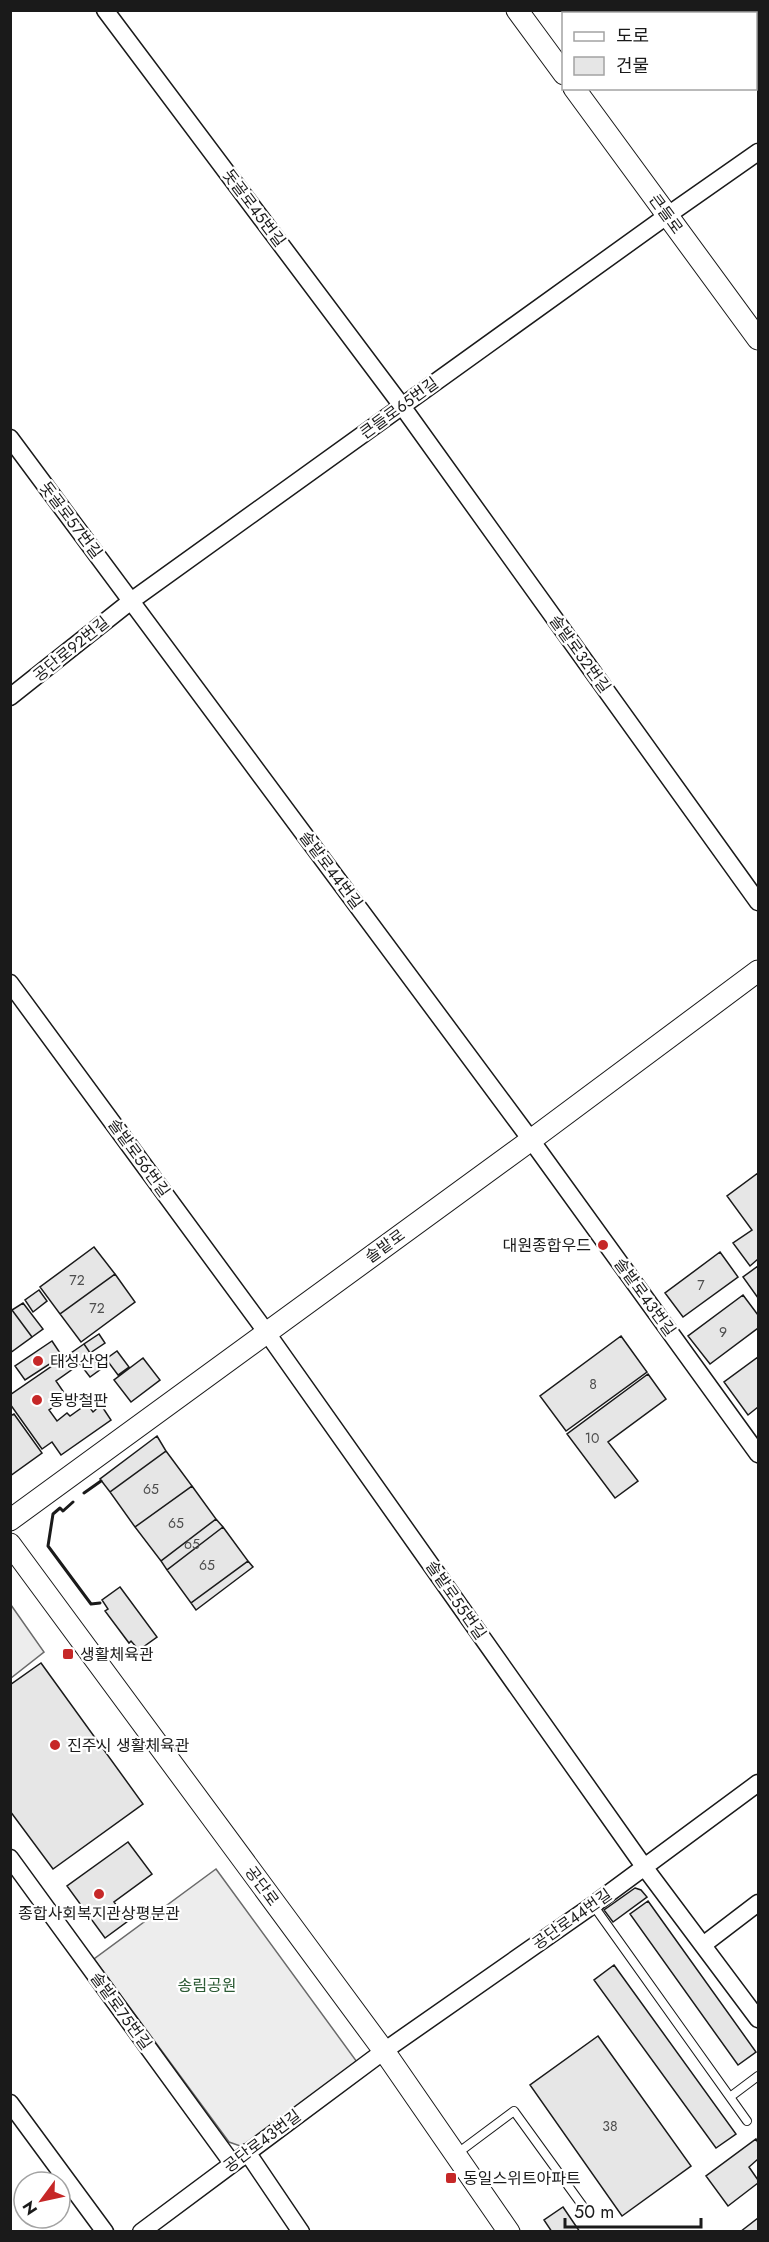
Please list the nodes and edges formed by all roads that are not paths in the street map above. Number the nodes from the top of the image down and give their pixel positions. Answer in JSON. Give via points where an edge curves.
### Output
{"nodes":[{"id":1,"x":105,"y":10,"type":"edge"},
{"id":2,"x":517,"y":10,"type":"edge"},
{"id":3,"x":562,"y":71,"type":"edge"},
{"id":4,"x":575,"y":90,"type":"edge"},
{"id":5,"x":759,"y":152,"type":"edge"},
{"id":6,"x":668,"y":215,"type":"junction"},
{"id":7,"x":759,"y":339,"type":"edge"},
{"id":8,"x":402,"y":406,"type":"junction"},
{"id":9,"x":10,"y":438,"type":"edge"},
{"id":10,"x":131,"y":601,"type":"junction"},
{"id":11,"x":10,"y":697,"type":"edge"},
{"id":12,"x":759,"y":902,"type":"edge"},
{"id":13,"x":759,"y":970,"type":"edge"},
{"id":14,"x":10,"y":983,"type":"edge"},
{"id":15,"x":531,"y":1140,"type":"junction"},
{"id":16,"x":267,"y":1333,"type":"junction"},
{"id":17,"x":758,"y":1451,"type":"edge"},
{"id":18,"x":10,"y":1520,"type":"edge"},
{"id":19,"x":10,"y":1544,"type":"edge"},
{"id":20,"x":759,"y":1783,"type":"edge"},
{"id":21,"x":10,"y":1858,"type":"edge"},
{"id":22,"x":645,"y":1868,"type":"junction"},
{"id":23,"x":759,"y":1903,"type":"edge"},
{"id":24,"x":593,"y":1905,"type":"junction"},
{"id":25,"x":703,"y":1945,"type":"junction"},
{"id":26,"x":759,"y":2019,"type":"edge"},
{"id":27,"x":384,"y":2051,"type":"junction"},
{"id":28,"x":759,"y":2076,"type":"edge"},
{"id":29,"x":730,"y":2097,"type":"junction"},
{"id":30,"x":10,"y":2103,"type":"edge"},
{"id":31,"x":747,"y":2121,"type":"dead end"},
{"id":32,"x":247,"y":2152,"type":"junction"},
{"id":33,"x":455,"y":2155,"type":"junction"},
{"id":34,"x":232,"y":2163,"type":"junction"},
{"id":35,"x":582,"y":2205,"type":"dead end"},
{"id":36,"x":105,"y":2232,"type":"edge"},
{"id":37,"x":141,"y":2232,"type":"edge"},
{"id":38,"x":301,"y":2232,"type":"edge"},
{"id":39,"x":509,"y":2232,"type":"edge"}],
"edges":[{"from":1,"to":8,"type":"street","name":"돗골로45번길"},
{"from":2,"to":3,"type":"street"},
{"from":4,"to":6,"type":"street","name":"큰들로"},
{"from":5,"to":6,"type":"street","name":"큰들로65번길"},
{"from":6,"to":7,"type":"street","name":"큰들로"},
{"from":6,"to":8,"type":"street","name":"큰들로65번길"},
{"from":8,"to":10,"type":"street","name":"큰들로65번길"},
{"from":8,"to":12,"type":"street","name":"솔밭로32번길"},
{"from":9,"to":10,"type":"street","name":"돗골로57번길"},
{"from":10,"to":11,"type":"street","name":"공단로92번길"},
{"from":10,"to":15,"type":"street","name":"솔밭로44번길"},
{"from":13,"to":15,"type":"street","name":"솔밭로"},
{"from":14,"to":16,"type":"street","name":"솔밭로56번길"},
{"from":15,"to":16,"type":"street","name":"솔밭로"},
{"from":15,"to":17,"type":"street","name":"솔밭로43번길"},
{"from":16,"to":18,"type":"street","name":"솔밭로"},
{"from":16,"to":22,"type":"street","name":"솔밭로55번길"},
{"from":19,"to":27,"type":"street","name":"공단로"},
{"from":20,"to":22,"type":"street","name":"공단로44번길"},
{"from":21,"to":34,"type":"street","name":"솔밭로75번길"},
{"from":22,"to":24,"type":"street","name":"공단로44번길"},
{"from":22,"to":25,"type":"street","name":"솔밭로55번길"},
{"from":23,"to":25,"type":"street"},
{"from":24,"to":27,"type":"street","name":"공단로44번길"},
{"from":24,"to":29,"type":"lane"},
{"from":25,"to":26,"type":"street","name":"솔밭로55번길"},
{"from":27,"to":32,"type":"street","name":"공단로43번길"},
{"from":27,"to":33,"type":"street","name":"공단로"},
{"from":28,"to":29,"type":"lane"},
{"from":29,"to":31,"type":"lane"},
{"from":30,"to":36,"type":"street"},
{"from":32,"to":34,"type":"street","name":"공단로43번길"},
{"from":32,"to":38,"type":"street"},
{"from":33,"to":35,"type":"lane","via":[[514,2111]]},
{"from":33,"to":39,"type":"street","name":"공단로"},
{"from":34,"to":37,"type":"street","name":"공단로43번길"}]}
